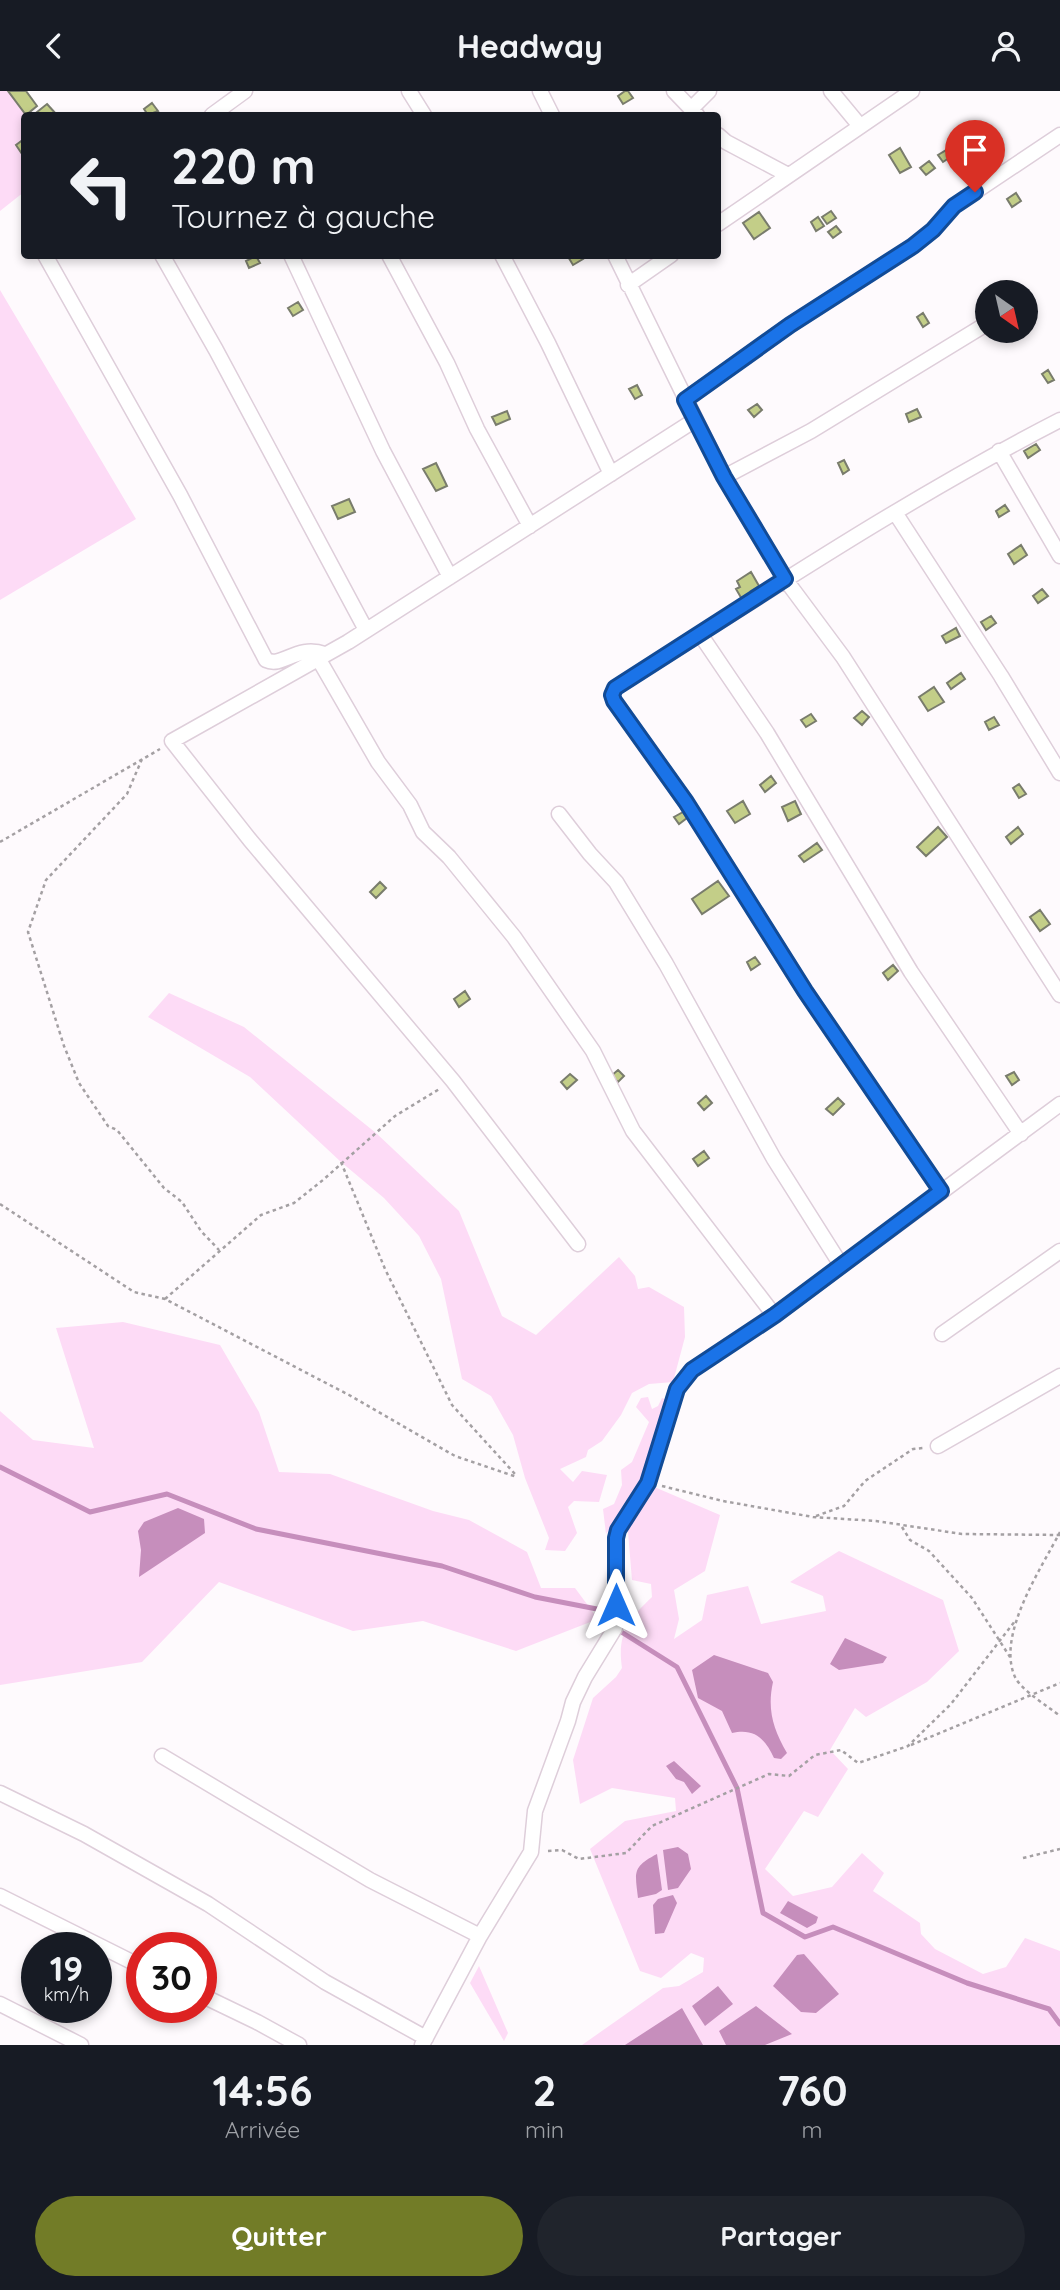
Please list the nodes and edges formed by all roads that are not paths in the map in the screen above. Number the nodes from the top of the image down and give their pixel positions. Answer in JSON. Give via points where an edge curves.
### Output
{"nodes":[{"id":1,"x":245,"y":91,"type":"edge"},
{"id":2,"x":409,"y":91,"type":"edge"},
{"id":3,"x":540,"y":91,"type":"edge"},
{"id":4,"x":674,"y":91,"type":"edge"},
{"id":5,"x":709,"y":91,"type":"edge"},
{"id":6,"x":831,"y":91,"type":"edge"},
{"id":7,"x":912,"y":91,"type":"edge"},
{"id":8,"x":219,"y":112,"type":"edge"},
{"id":9,"x":422,"y":112,"type":"edge"},
{"id":10,"x":550,"y":112,"type":"edge"},
{"id":11,"x":694,"y":112,"type":"edge"},
{"id":12,"x":860,"y":126,"type":"junction"},
{"id":13,"x":1060,"y":135,"type":"edge"},
{"id":14,"x":721,"y":138,"type":"edge"},
{"id":15,"x":788,"y":175,"type":"junction"},
{"id":16,"x":721,"y":222,"type":"edge"},
{"id":17,"x":47,"y":259,"type":"edge"},
{"id":18,"x":164,"y":259,"type":"edge"},
{"id":19,"x":293,"y":259,"type":"edge"},
{"id":20,"x":391,"y":259,"type":"edge"},
{"id":21,"x":504,"y":259,"type":"edge"},
{"id":22,"x":617,"y":259,"type":"edge"},
{"id":23,"x":665,"y":259,"type":"edge"},
{"id":24,"x":628,"y":285,"type":"junction"},
{"id":25,"x":975,"y":332,"type":"edge"},
{"id":26,"x":685,"y":400,"type":"junction"},
{"id":27,"x":1060,"y":419,"type":"edge"},
{"id":28,"x":695,"y":420,"type":"junction"},
{"id":29,"x":999,"y":451,"type":"junction"},
{"id":30,"x":611,"y":474,"type":"junction"},
{"id":31,"x":724,"y":477,"type":"junction"},
{"id":32,"x":896,"y":514,"type":"junction"},
{"id":33,"x":530,"y":526,"type":"junction"},
{"id":34,"x":1060,"y":556,"type":"edge"},
{"id":35,"x":450,"y":577,"type":"junction"},
{"id":36,"x":785,"y":579,"type":"junction"},
{"id":37,"x":366,"y":631,"type":"junction"},
{"id":38,"x":700,"y":634,"type":"junction"},
{"id":39,"x":321,"y":656,"type":"junction"},
{"id":40,"x":1060,"y":773,"type":"edge"},
{"id":41,"x":559,"y":814,"type":"dead end"},
{"id":42,"x":1060,"y":995,"type":"edge"},
{"id":43,"x":1060,"y":1104,"type":"edge"},
{"id":44,"x":1021,"y":1134,"type":"junction"},
{"id":45,"x":941,"y":1191,"type":"junction"},
{"id":46,"x":578,"y":1244,"type":"dead end"},
{"id":47,"x":1060,"y":1251,"type":"edge"},
{"id":48,"x":841,"y":1265,"type":"junction"},
{"id":49,"x":775,"y":1315,"type":"junction"},
{"id":50,"x":942,"y":1334,"type":"dead end"},
{"id":51,"x":1060,"y":1376,"type":"edge"},
{"id":52,"x":938,"y":1446,"type":"road end"},
{"id":53,"x":162,"y":1756,"type":"dead end"},
{"id":54,"x":0,"y":1793,"type":"edge"},
{"id":55,"x":0,"y":1896,"type":"edge"},
{"id":56,"x":480,"y":1936,"type":"junction"},
{"id":57,"x":126,"y":1959,"type":"edge"},
{"id":58,"x":217,"y":2003,"type":"edge"},
{"id":59,"x":0,"y":2004,"type":"edge"},
{"id":60,"x":424,"y":2041,"type":"edge"},
{"id":61,"x":80,"y":2045,"type":"edge"},
{"id":62,"x":299,"y":2045,"type":"edge"}],
"edges":[{"from":1,"to":8,"type":"street"},
{"from":2,"to":9,"type":"street"},
{"from":3,"to":10,"type":"street"},
{"from":4,"to":11,"type":"street"},
{"from":5,"to":11,"type":"street"},
{"from":6,"to":12,"type":"street"},
{"from":7,"to":12,"type":"street"},
{"from":12,"to":15,"type":"street"},
{"from":13,"to":26,"type":"street","via":[[954,206],[913,246]]},
{"from":14,"to":15,"type":"street"},
{"from":15,"to":16,"type":"street"},
{"from":17,"to":39,"type":"street","via":[[180,495],[266,660],[278,662],[306,651]]},
{"from":18,"to":37,"type":"street"},
{"from":19,"to":35,"type":"street","via":[[383,451]]},
{"from":20,"to":33,"type":"street"},
{"from":21,"to":30,"type":"street"},
{"from":22,"to":24,"type":"street"},
{"from":23,"to":24,"type":"street"},
{"from":24,"to":26,"type":"street"},
{"from":25,"to":31,"type":"street","via":[[811,431]]},
{"from":26,"to":28,"type":"street"},
{"from":27,"to":29,"type":"street"},
{"from":28,"to":30,"type":"street"},
{"from":28,"to":31,"type":"street"},
{"from":29,"to":32,"type":"street"},
{"from":29,"to":34,"type":"street"},
{"from":30,"to":33,"type":"street"},
{"from":31,"to":36,"type":"street"},
{"from":32,"to":36,"type":"street"},
{"from":32,"to":40,"type":"street"},
{"from":33,"to":35,"type":"street"},
{"from":35,"to":37,"type":"street"},
{"from":36,"to":38,"type":"street"},
{"from":36,"to":42,"type":"street","via":[[843,657]]},
{"from":37,"to":39,"type":"street"},
{"from":38,"to":44,"type":"street","via":[[767,733],[911,972]]},
{"from":38,"to":45,"type":"street","via":[[615,688],[614,701],[686,802],[805,991]]},
{"from":39,"to":46,"type":"street","via":[[172,741],[453,1081]]},
{"from":39,"to":49,"type":"street","via":[[378,762],[410,805],[423,832],[514,937],[588,1042],[633,1131]]},
{"from":41,"to":48,"type":"street","via":[[616,881],[767,1147]]},
{"from":43,"to":44,"type":"street"},
{"from":44,"to":45,"type":"street"},
{"from":45,"to":48,"type":"street"},
{"from":47,"to":50,"type":"street"},
{"from":48,"to":49,"type":"street"},
{"from":49,"to":56,"type":"street","via":[[692,1370],[677,1389],[648,1483],[618,1530],[615,1628],[573,1702],[535,1811],[531,1852]]},
{"from":51,"to":52,"type":"street"},
{"from":53,"to":56,"type":"street","via":[[369,1880]]},
{"from":54,"to":60,"type":"street","via":[[197,1898]]},
{"from":55,"to":57,"type":"street"},
{"from":56,"to":60,"type":"street"},
{"from":58,"to":62,"type":"street"},
{"from":59,"to":61,"type":"street"}]}
